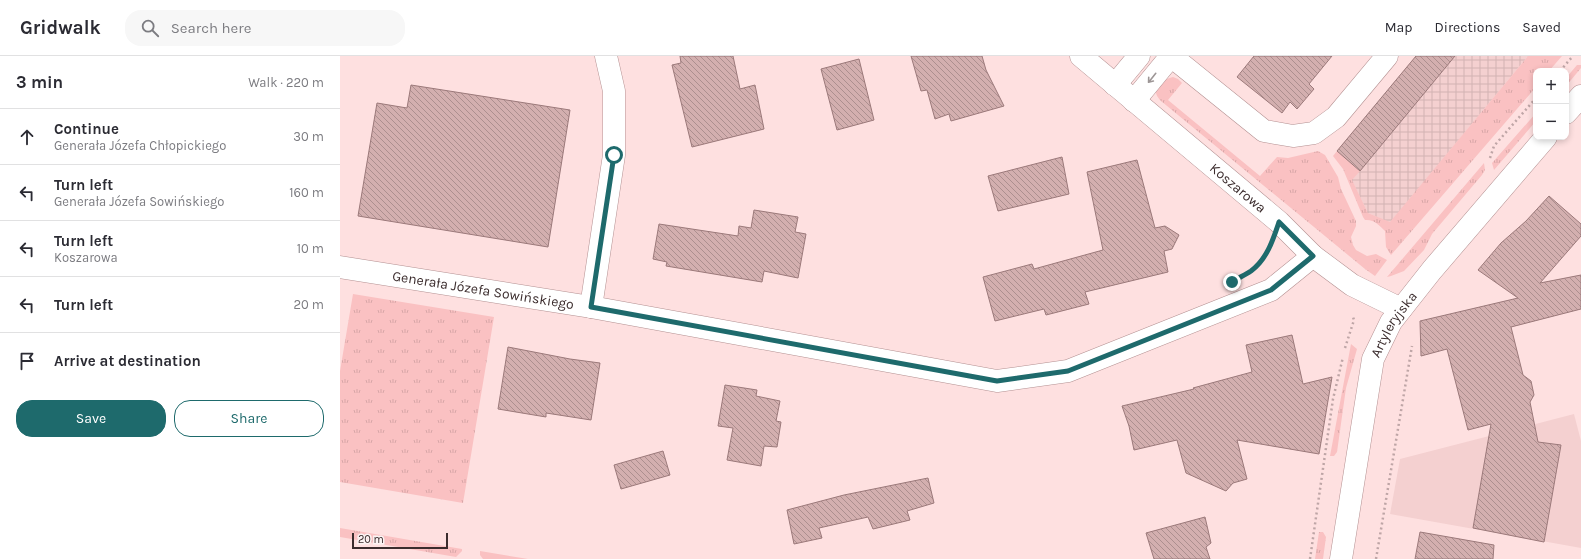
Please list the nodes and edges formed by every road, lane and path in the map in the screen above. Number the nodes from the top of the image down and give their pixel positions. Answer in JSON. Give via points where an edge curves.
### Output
{"nodes":[{"id":1,"x":606,"y":56,"type":"edge"},
{"id":2,"x":1081,"y":56,"type":"edge"},
{"id":3,"x":1140,"y":56,"type":"edge"},
{"id":4,"x":1171,"y":56,"type":"edge"},
{"id":5,"x":1387,"y":56,"type":"edge"},
{"id":6,"x":1573,"y":56,"type":"edge"},
{"id":7,"x":1563,"y":68,"type":"edge"},
{"id":8,"x":1115,"y":84,"type":"junction"},
{"id":9,"x":1581,"y":96,"type":"edge"},
{"id":10,"x":1134,"y":100,"type":"junction"},
{"id":11,"x":1533,"y":101,"type":"edge"},
{"id":12,"x":1569,"y":110,"type":"edge"},
{"id":13,"x":1543,"y":140,"type":"edge"},
{"id":14,"x":1494,"y":146,"type":"dead end"},
{"id":15,"x":1279,"y":222,"type":"junction"},
{"id":16,"x":1313,"y":256,"type":"junction"},
{"id":17,"x":1260,"y":262,"type":"dead end"},
{"id":18,"x":340,"y":267,"type":"edge"},
{"id":19,"x":591,"y":307,"type":"junction"},
{"id":20,"x":1401,"y":309,"type":"junction"},
{"id":21,"x":1413,"y":340,"type":"dead end"},
{"id":22,"x":1341,"y":559,"type":"edge"},
{"id":23,"x":1376,"y":559,"type":"edge"}],
"edges":[{"from":1,"to":19,"type":"street","via":[[614,91],[614,155]]},
{"from":2,"to":8,"type":"street","name":"Koszarowa"},
{"from":3,"to":8,"type":"street"},
{"from":4,"to":5,"type":"street","via":[[1264,131],[1293,136],[1314,133],[1336,117]]},
{"from":4,"to":10,"type":"street","one_way":true},
{"from":6,"to":7,"type":"path"},
{"from":8,"to":10,"type":"street","name":"Koszarowa"},
{"from":9,"to":12,"type":"street"},
{"from":10,"to":15,"type":"street","name":"Koszarowa"},
{"from":11,"to":14,"type":"path"},
{"from":13,"to":20,"type":"street","name":"Artyleryjska"},
{"from":15,"to":16,"type":"street","name":"Koszarowa"},
{"from":15,"to":17,"type":"path","via":[[1270,248]]},
{"from":16,"to":19,"type":"street","name":"Generała Józefa Sowińskiego","via":[[1271,290],[1068,371],[997,381]]},
{"from":16,"to":20,"type":"street","name":"Koszarowa","via":[[1352,285]]},
{"from":18,"to":19,"type":"street","name":"Generała Józefa Sowińskiego"},
{"from":20,"to":22,"type":"street","name":"Artyleryjska","via":[[1391,322],[1373,359]]},
{"from":21,"to":23,"type":"path"}]}
